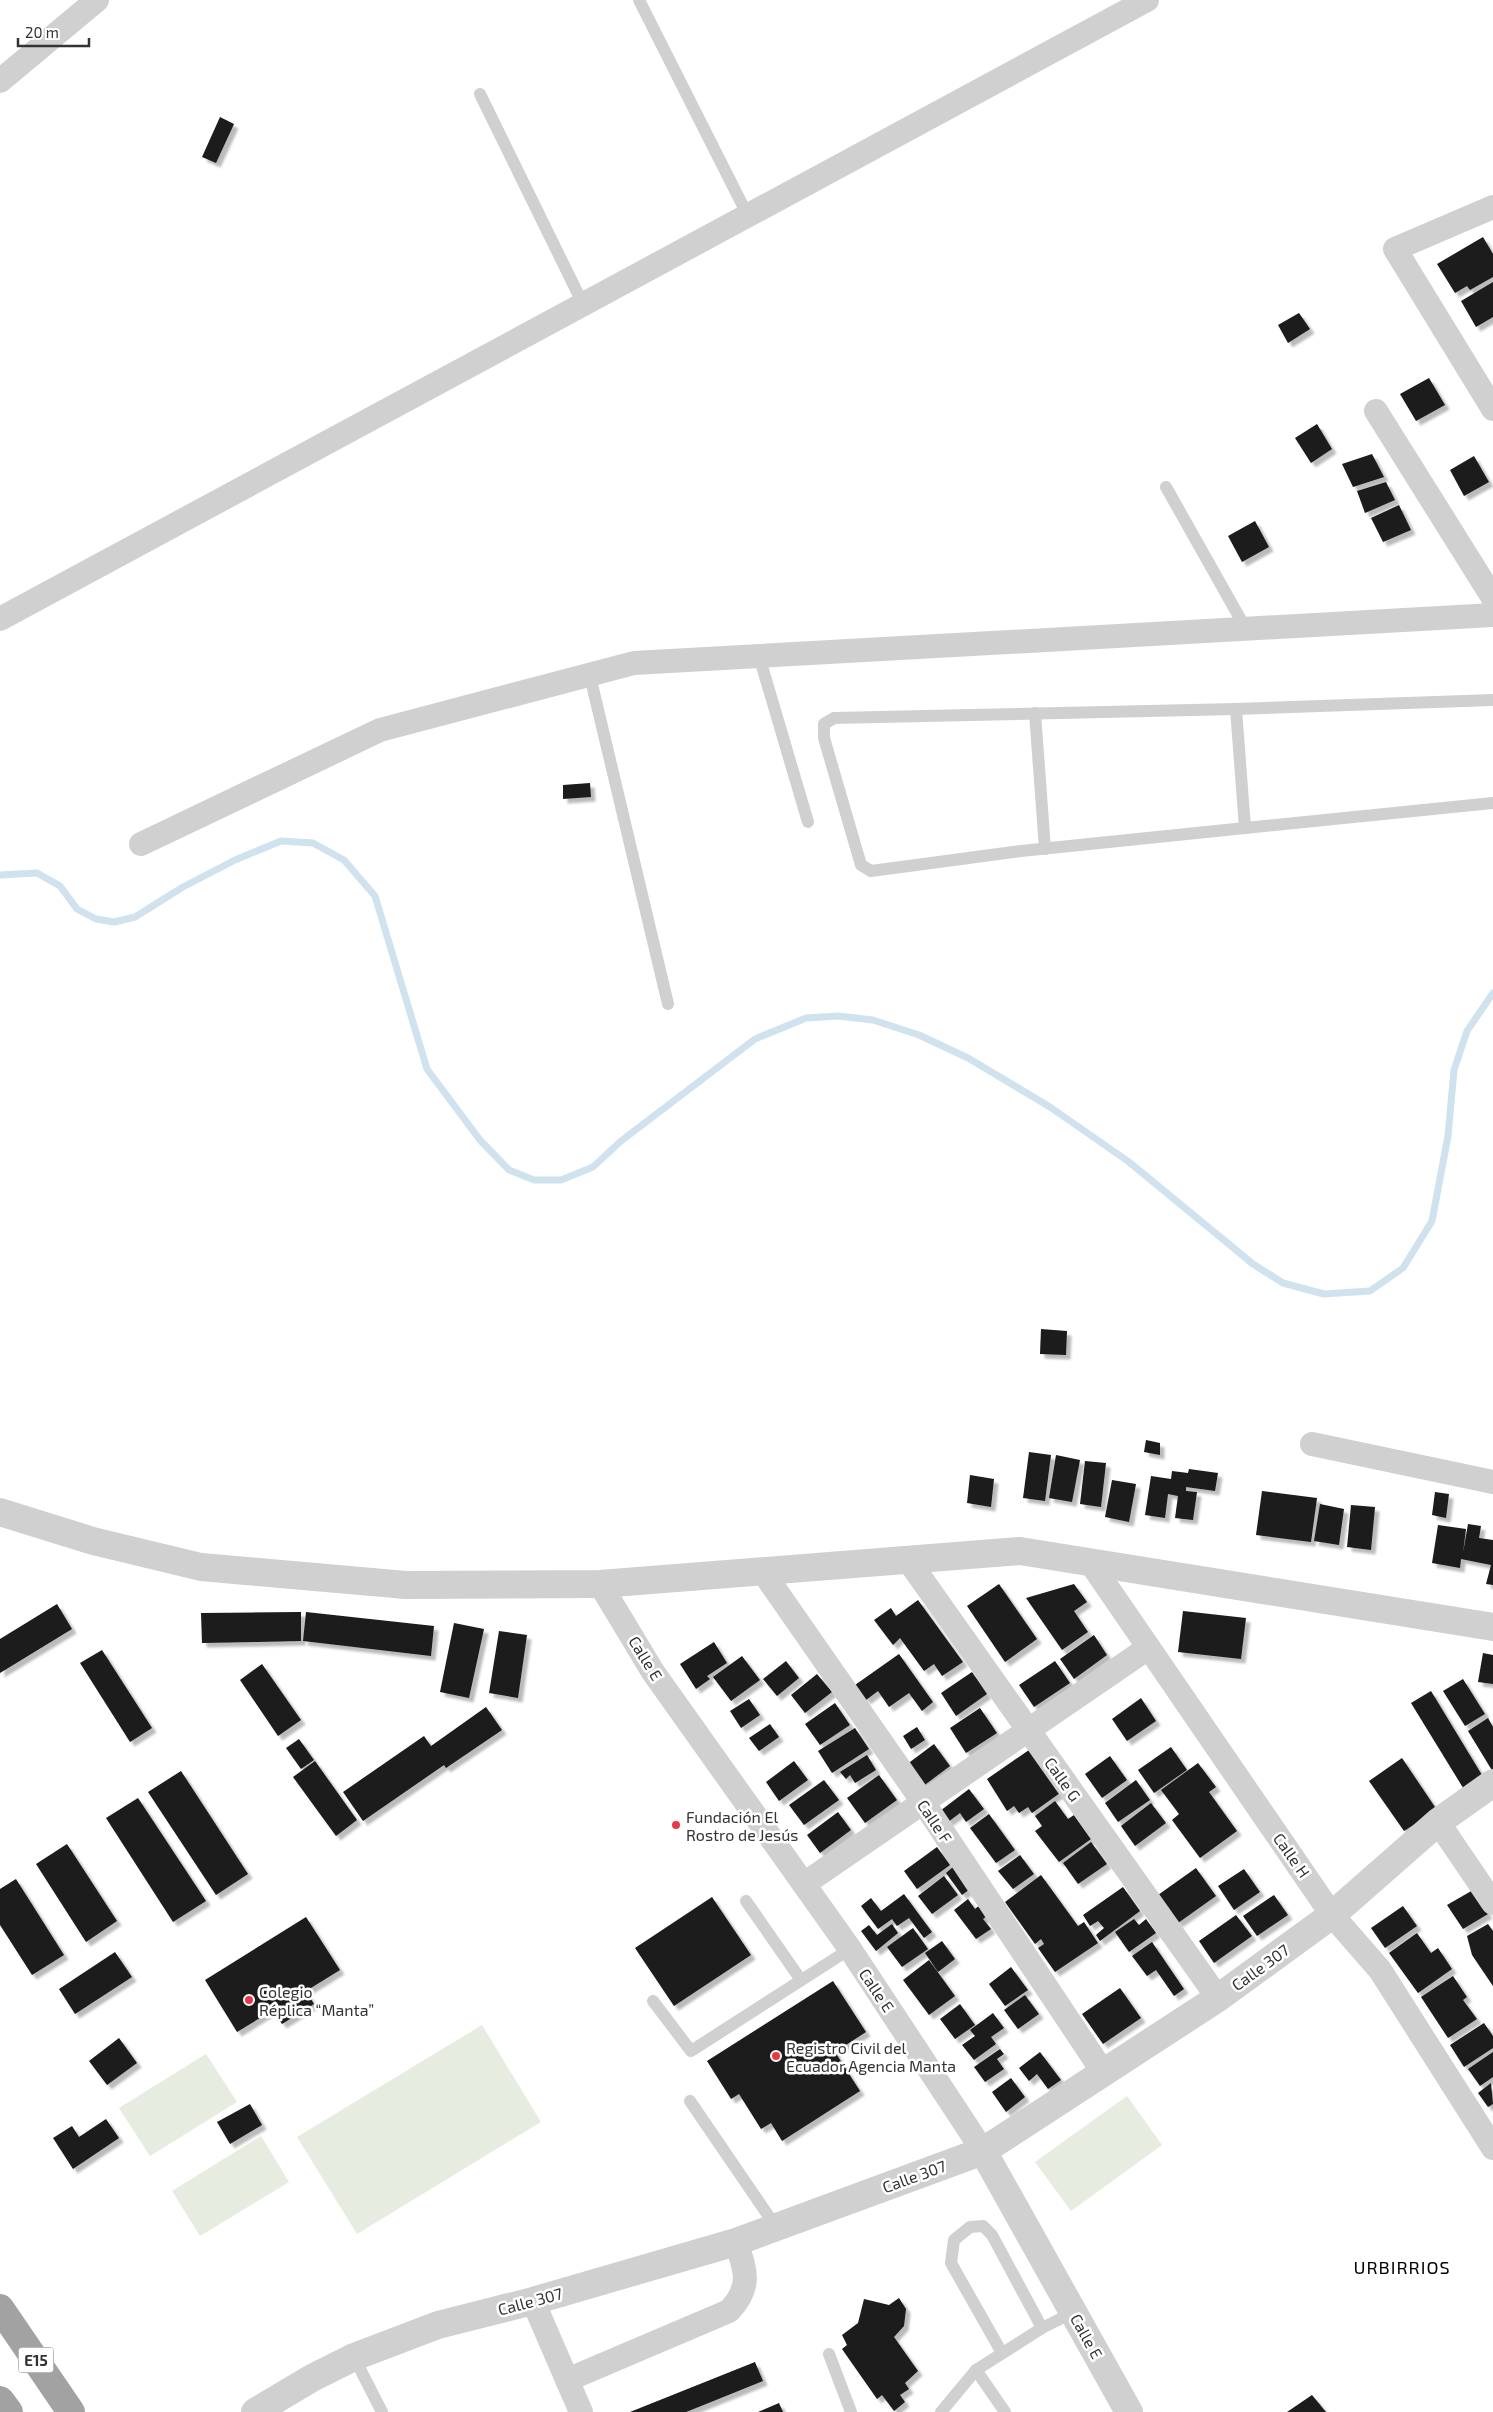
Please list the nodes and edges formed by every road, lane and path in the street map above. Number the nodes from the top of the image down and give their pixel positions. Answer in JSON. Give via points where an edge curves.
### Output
{"nodes":[{"id":1,"x":97,"y":0,"type":"edge"},
{"id":2,"x":639,"y":0,"type":"edge"},
{"id":3,"x":1147,"y":0,"type":"edge"},
{"id":4,"x":1117,"y":8,"type":"edge"},
{"id":5,"x":0,"y":81,"type":"edge"},
{"id":6,"x":480,"y":94,"type":"dead end"},
{"id":7,"x":1493,"y":207,"type":"edge"},
{"id":8,"x":748,"y":216,"type":"junction"},
{"id":9,"x":583,"y":304,"type":"junction"},
{"id":10,"x":1493,"y":409,"type":"edge"},
{"id":11,"x":1376,"y":411,"type":"dead end"},
{"id":12,"x":1166,"y":487,"type":"dead end"},
{"id":13,"x":1493,"y":598,"type":"edge"},
{"id":14,"x":1493,"y":615,"type":"edge"},
{"id":15,"x":0,"y":619,"type":"edge"},
{"id":16,"x":1246,"y":629,"type":"junction"},
{"id":17,"x":759,"y":656,"type":"junction"},
{"id":18,"x":590,"y":676,"type":"junction"},
{"id":19,"x":1493,"y":700,"type":"edge"},
{"id":20,"x":1236,"y":709,"type":"junction"},
{"id":21,"x":1035,"y":713,"type":"junction"},
{"id":22,"x":1493,"y":804,"type":"edge"},
{"id":23,"x":808,"y":822,"type":"dead end"},
{"id":24,"x":1245,"y":828,"type":"junction"},
{"id":25,"x":141,"y":844,"type":"dead end"},
{"id":26,"x":1045,"y":849,"type":"junction"},
{"id":27,"x":668,"y":1004,"type":"dead end"},
{"id":28,"x":1312,"y":1444,"type":"dead end"},
{"id":29,"x":1493,"y":1482,"type":"edge"},
{"id":30,"x":0,"y":1512,"type":"edge"},
{"id":31,"x":908,"y":1560,"type":"junction"},
{"id":32,"x":1090,"y":1562,"type":"junction"},
{"id":33,"x":763,"y":1572,"type":"junction"},
{"id":34,"x":600,"y":1584,"type":"junction"},
{"id":35,"x":1493,"y":1627,"type":"edge"},
{"id":36,"x":1148,"y":1648,"type":"junction"},
{"id":37,"x":1029,"y":1730,"type":"junction"},
{"id":38,"x":1493,"y":1783,"type":"edge"},
{"id":39,"x":922,"y":1802,"type":"junction"},
{"id":40,"x":1438,"y":1822,"type":"junction"},
{"id":41,"x":804,"y":1884,"type":"junction"},
{"id":42,"x":746,"y":1901,"type":"dead end"},
{"id":43,"x":1493,"y":1903,"type":"edge"},
{"id":44,"x":1332,"y":1914,"type":"junction"},
{"id":45,"x":850,"y":1949,"type":"junction"},
{"id":46,"x":801,"y":1980,"type":"junction"},
{"id":47,"x":1218,"y":1998,"type":"junction"},
{"id":48,"x":654,"y":2001,"type":"dead end"},
{"id":49,"x":1103,"y":2072,"type":"junction"},
{"id":50,"x":690,"y":2101,"type":"dead end"},
{"id":51,"x":1493,"y":2148,"type":"edge"},
{"id":52,"x":983,"y":2151,"type":"junction"},
{"id":53,"x":776,"y":2227,"type":"junction"},
{"id":54,"x":736,"y":2242,"type":"junction"},
{"id":55,"x":533,"y":2301,"type":"junction"},
{"id":56,"x":0,"y":2308,"type":"edge"},
{"id":57,"x":1074,"y":2312,"type":"junction"},
{"id":58,"x":1042,"y":2328,"type":"junction"},
{"id":59,"x":1002,"y":2353,"type":"junction"},
{"id":60,"x":829,"y":2354,"type":"dead end"},
{"id":61,"x":354,"y":2357,"type":"junction"},
{"id":62,"x":976,"y":2370,"type":"junction"},
{"id":63,"x":567,"y":2380,"type":"junction"},
{"id":64,"x":0,"y":2400,"type":"edge"},
{"id":65,"x":9,"y":2412,"type":"edge"},
{"id":66,"x":71,"y":2412,"type":"edge"},
{"id":67,"x":255,"y":2412,"type":"edge"},
{"id":68,"x":382,"y":2412,"type":"edge"},
{"id":69,"x":581,"y":2412,"type":"edge"},
{"id":70,"x":851,"y":2412,"type":"edge"},
{"id":71,"x":941,"y":2412,"type":"edge"},
{"id":72,"x":1004,"y":2412,"type":"edge"},
{"id":73,"x":1129,"y":2412,"type":"edge"}],
"edges":[{"from":1,"to":5,"type":"street"},
{"from":2,"to":8,"type":"lane"},
{"from":3,"to":4,"type":"street"},
{"from":4,"to":8,"type":"street"},
{"from":6,"to":9,"type":"lane"},
{"from":7,"to":10,"type":"street","via":[[1395,249]]},
{"from":8,"to":9,"type":"street"},
{"from":9,"to":15,"type":"street"},
{"from":11,"to":13,"type":"street"},
{"from":12,"to":16,"type":"lane"},
{"from":14,"to":16,"type":"street"},
{"from":16,"to":17,"type":"street"},
{"from":17,"to":18,"type":"street","via":[[634,663]]},
{"from":17,"to":23,"type":"lane"},
{"from":18,"to":25,"type":"street","via":[[380,730]]},
{"from":18,"to":27,"type":"lane"},
{"from":19,"to":20,"type":"lane"},
{"from":20,"to":21,"type":"lane"},
{"from":20,"to":24,"type":"lane"},
{"from":21,"to":26,"type":"lane"},
{"from":21,"to":26,"type":"lane","via":[[834,718],[824,724],[824,738],[861,865],[871,871]]},
{"from":22,"to":24,"type":"lane"},
{"from":24,"to":26,"type":"lane"},
{"from":28,"to":29,"type":"street"},
{"from":30,"to":34,"type":"street","via":[[93,1541],[201,1567],[406,1585]]},
{"from":31,"to":32,"type":"street","via":[[1020,1551]]},
{"from":31,"to":33,"type":"street"},
{"from":31,"to":37,"type":"street","name":"Calle G"},
{"from":32,"to":35,"type":"street"},
{"from":32,"to":36,"type":"street","name":"Calle H"},
{"from":33,"to":34,"type":"street"},
{"from":33,"to":39,"type":"street","name":"Calle F"},
{"from":34,"to":41,"type":"street","name":"Calle E","via":[[653,1672]]},
{"from":36,"to":37,"type":"street"},
{"from":36,"to":44,"type":"street","name":"Calle H"},
{"from":37,"to":39,"type":"street"},
{"from":37,"to":47,"type":"street","name":"Calle G"},
{"from":38,"to":40,"type":"street","name":"Calle 307"},
{"from":39,"to":41,"type":"street"},
{"from":39,"to":49,"type":"street","name":"Calle F"},
{"from":40,"to":43,"type":"street"},
{"from":40,"to":44,"type":"street","name":"Calle 307"},
{"from":41,"to":45,"type":"street","name":"Calle E"},
{"from":42,"to":46,"type":"lane"},
{"from":44,"to":47,"type":"street","name":"Calle 307"},
{"from":44,"to":51,"type":"street","name":"Calle H","via":[[1380,1970]]},
{"from":45,"to":46,"type":"lane"},
{"from":45,"to":52,"type":"street","name":"Calle E"},
{"from":46,"to":48,"type":"lane","via":[[691,2051]]},
{"from":47,"to":49,"type":"street","name":"Calle 307"},
{"from":49,"to":52,"type":"street","name":"Calle 307"},
{"from":50,"to":53,"type":"lane"},
{"from":52,"to":53,"type":"street","name":"Calle 307"},
{"from":52,"to":57,"type":"street","name":"Calle E"},
{"from":53,"to":54,"type":"street","name":"Calle 307"},
{"from":54,"to":55,"type":"street","name":"Calle 307"},
{"from":54,"to":63,"type":"street","via":[[746,2282],[740,2298],[729,2311]]},
{"from":55,"to":61,"type":"street","name":"Calle 307","via":[[438,2325]]},
{"from":55,"to":63,"type":"street"},
{"from":56,"to":66,"type":"highway","number":"E15"},
{"from":57,"to":58,"type":"lane"},
{"from":57,"to":73,"type":"street","name":"Calle E"},
{"from":58,"to":59,"type":"lane"},
{"from":58,"to":59,"type":"lane","via":[[992,2235],[983,2226],[970,2227],[954,2240],[951,2263]]},
{"from":59,"to":62,"type":"lane"},
{"from":60,"to":70,"type":"lane"},
{"from":61,"to":67,"type":"street","name":"Calle 307"},
{"from":61,"to":68,"type":"lane"},
{"from":62,"to":71,"type":"lane"},
{"from":62,"to":72,"type":"lane"},
{"from":63,"to":69,"type":"street"},
{"from":64,"to":65,"type":"highway"}]}
